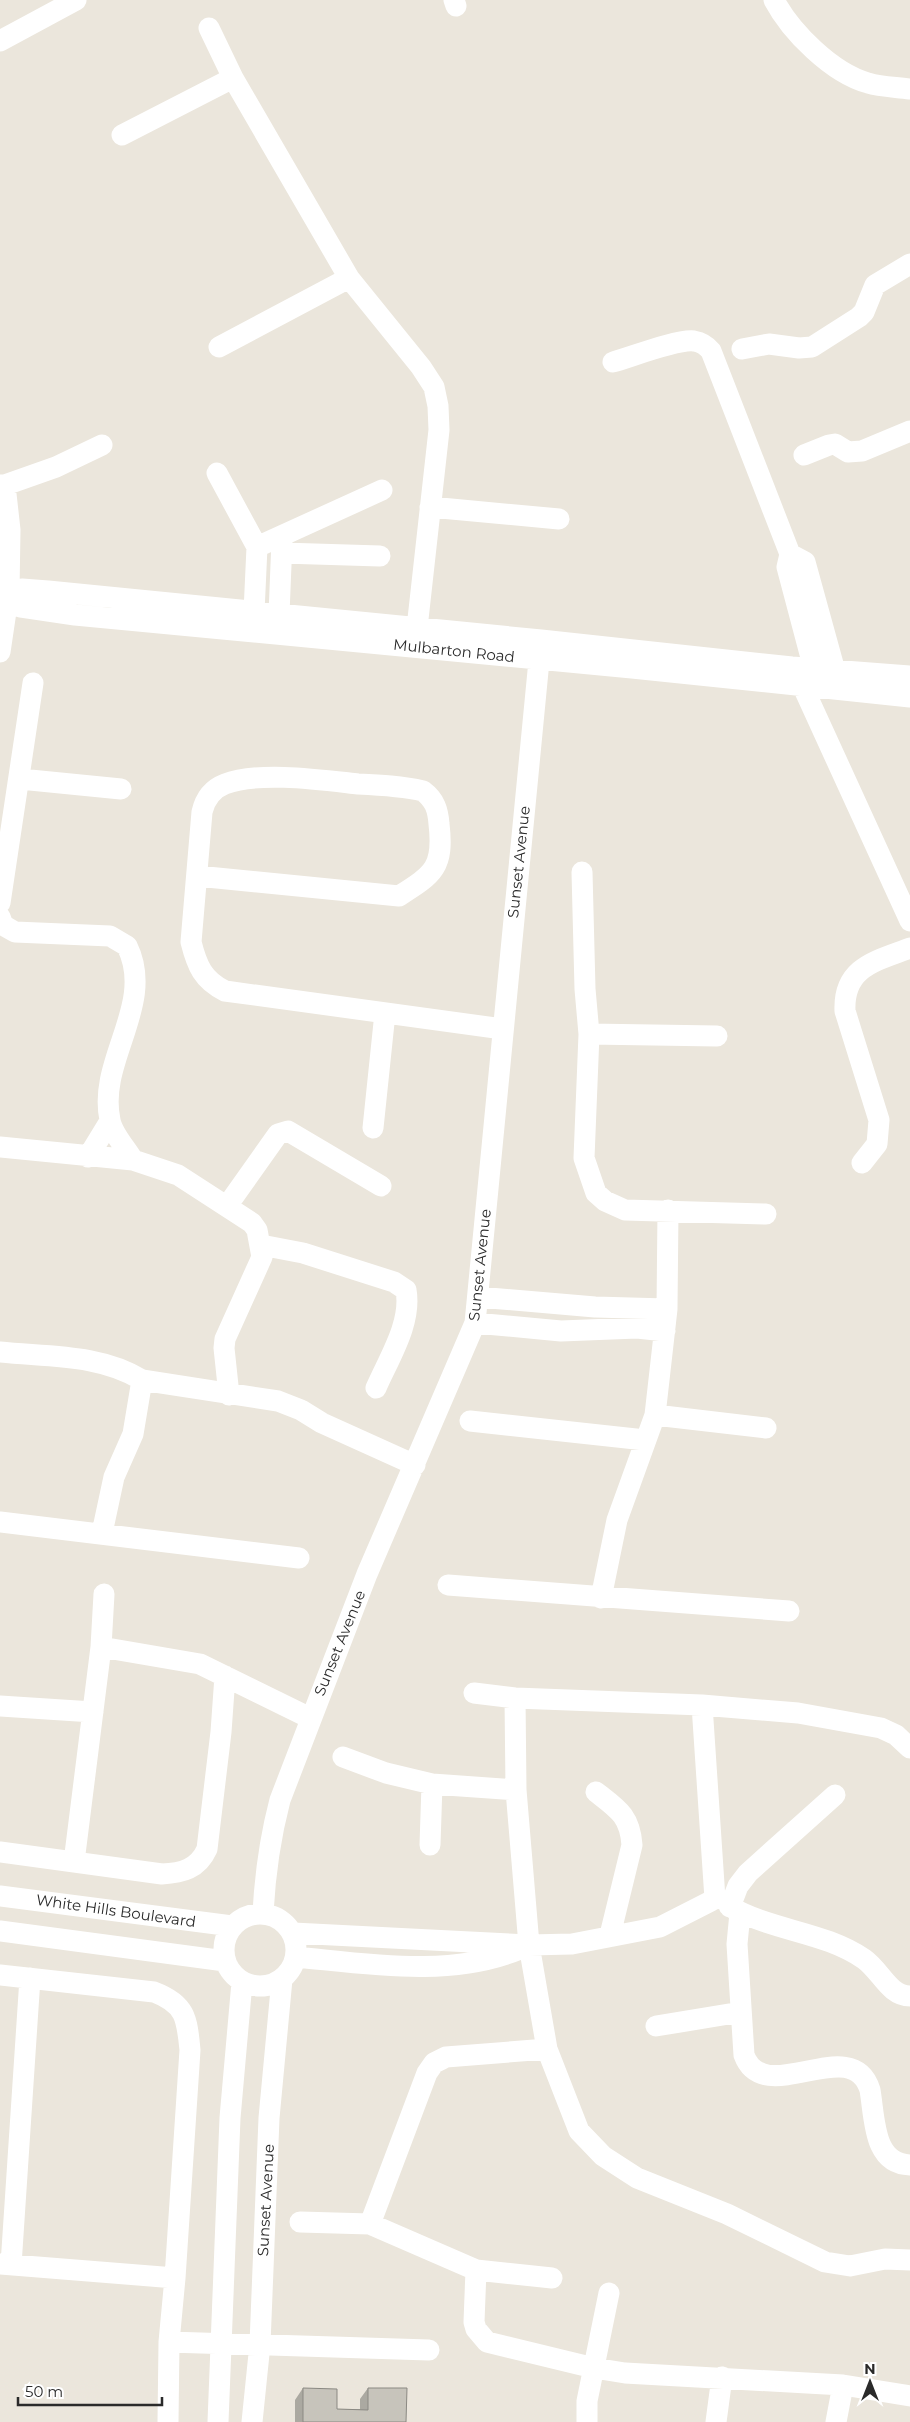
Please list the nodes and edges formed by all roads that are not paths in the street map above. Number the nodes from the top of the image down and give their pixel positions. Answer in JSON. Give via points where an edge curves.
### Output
{"nodes":[{"id":1,"x":76,"y":0,"type":"edge"},
{"id":2,"x":774,"y":0,"type":"edge"},
{"id":3,"x":209,"y":28,"type":"dead end"},
{"id":4,"x":0,"y":41,"type":"edge"},
{"id":5,"x":233,"y":78,"type":"junction"},
{"id":6,"x":910,"y":89,"type":"edge"},
{"id":7,"x":122,"y":135,"type":"dead end"},
{"id":8,"x":910,"y":264,"type":"edge"},
{"id":9,"x":348,"y":278,"type":"junction"},
{"id":10,"x":219,"y":347,"type":"dead end"},
{"id":11,"x":742,"y":349,"type":"dead end"},
{"id":12,"x":613,"y":362,"type":"dead end"},
{"id":13,"x":910,"y":431,"type":"edge"},
{"id":14,"x":102,"y":444,"type":"dead end"},
{"id":15,"x":804,"y":455,"type":"dead end"},
{"id":16,"x":217,"y":473,"type":"dead end"},
{"id":17,"x":2,"y":485,"type":"edge"},
{"id":18,"x":382,"y":490,"type":"dead end"},
{"id":19,"x":430,"y":507,"type":"junction"},
{"id":20,"x":558,"y":519,"type":"dead end"},
{"id":21,"x":282,"y":544,"type":"junction"},
{"id":22,"x":257,"y":547,"type":"junction"},
{"id":23,"x":790,"y":554,"type":"junction"},
{"id":24,"x":380,"y":556,"type":"dead end"},
{"id":25,"x":4,"y":596,"type":"edge"},
{"id":26,"x":254,"y":612,"type":"junction"},
{"id":27,"x":279,"y":614,"type":"junction"},
{"id":28,"x":417,"y":628,"type":"junction"},
{"id":29,"x":540,"y":650,"type":"junction"},
{"id":30,"x":0,"y":652,"type":"edge"},
{"id":31,"x":835,"y":670,"type":"junction"},
{"id":32,"x":807,"y":674,"type":"junction"},
{"id":33,"x":910,"y":676,"type":"edge"},
{"id":34,"x":33,"y":683,"type":"dead end"},
{"id":35,"x":910,"y":697,"type":"edge"},
{"id":36,"x":20,"y":779,"type":"junction"},
{"id":37,"x":121,"y":789,"type":"dead end"},
{"id":38,"x":582,"y":872,"type":"dead end"},
{"id":39,"x":197,"y":876,"type":"junction"},
{"id":40,"x":0,"y":903,"type":"edge"},
{"id":41,"x":0,"y":917,"type":"edge"},
{"id":42,"x":910,"y":922,"type":"edge"},
{"id":43,"x":910,"y":948,"type":"edge"},
{"id":44,"x":385,"y":1013,"type":"junction"},
{"id":45,"x":503,"y":1029,"type":"junction"},
{"id":46,"x":589,"y":1034,"type":"junction"},
{"id":47,"x":717,"y":1036,"type":"dead end"},
{"id":48,"x":110,"y":1121,"type":"junction"},
{"id":49,"x":373,"y":1128,"type":"dead end"},
{"id":50,"x":0,"y":1147,"type":"edge"},
{"id":51,"x":88,"y":1156,"type":"junction"},
{"id":52,"x":133,"y":1160,"type":"junction"},
{"id":53,"x":862,"y":1163,"type":"dead end"},
{"id":54,"x":381,"y":1186,"type":"dead end"},
{"id":55,"x":227,"y":1206,"type":"junction"},
{"id":56,"x":668,"y":1210,"type":"junction"},
{"id":57,"x":766,"y":1214,"type":"dead end"},
{"id":58,"x":261,"y":1245,"type":"junction"},
{"id":59,"x":478,"y":1297,"type":"junction"},
{"id":60,"x":667,"y":1309,"type":"junction"},
{"id":61,"x":475,"y":1323,"type":"junction"},
{"id":62,"x":665,"y":1331,"type":"junction"},
{"id":63,"x":0,"y":1352,"type":"edge"},
{"id":64,"x":142,"y":1380,"type":"junction"},
{"id":65,"x":376,"y":1388,"type":"dead end"},
{"id":66,"x":229,"y":1395,"type":"junction"},
{"id":67,"x":655,"y":1415,"type":"junction"},
{"id":68,"x":470,"y":1421,"type":"dead end"},
{"id":69,"x":766,"y":1428,"type":"dead end"},
{"id":70,"x":644,"y":1440,"type":"junction"},
{"id":71,"x":415,"y":1465,"type":"junction"},
{"id":72,"x":0,"y":1522,"type":"edge"},
{"id":73,"x":102,"y":1533,"type":"junction"},
{"id":74,"x":299,"y":1558,"type":"dead end"},
{"id":75,"x":448,"y":1585,"type":"dead end"},
{"id":76,"x":104,"y":1594,"type":"dead end"},
{"id":77,"x":601,"y":1598,"type":"junction"},
{"id":78,"x":789,"y":1611,"type":"dead end"},
{"id":79,"x":101,"y":1647,"type":"junction"},
{"id":80,"x":226,"y":1676,"type":"junction"},
{"id":81,"x":474,"y":1693,"type":"dead end"},
{"id":82,"x":514,"y":1698,"type":"junction"},
{"id":83,"x":702,"y":1705,"type":"junction"},
{"id":84,"x":0,"y":1706,"type":"edge"},
{"id":85,"x":93,"y":1712,"type":"junction"},
{"id":86,"x":310,"y":1718,"type":"junction"},
{"id":87,"x":910,"y":1748,"type":"edge"},
{"id":88,"x":343,"y":1756,"type":"dead end"},
{"id":89,"x":432,"y":1784,"type":"junction"},
{"id":90,"x":516,"y":1790,"type":"junction"},
{"id":91,"x":596,"y":1792,"type":"dead end"},
{"id":92,"x":836,"y":1795,"type":"dead end"},
{"id":93,"x":430,"y":1845,"type":"dead end"},
{"id":94,"x":0,"y":1852,"type":"edge"},
{"id":95,"x":74,"y":1862,"type":"junction"},
{"id":96,"x":0,"y":1896,"type":"edge"},
{"id":97,"x":728,"y":1906,"type":"junction"},
{"id":98,"x":263,"y":1913,"type":"junction"},
{"id":99,"x":232,"y":1926,"type":"junction"},
{"id":100,"x":0,"y":1931,"type":"edge"},
{"id":101,"x":293,"y":1934,"type":"junction"},
{"id":102,"x":610,"y":1935,"type":"junction"},
{"id":103,"x":529,"y":1945,"type":"junction"},
{"id":104,"x":296,"y":1957,"type":"junction"},
{"id":105,"x":225,"y":1961,"type":"junction"},
{"id":106,"x":0,"y":1975,"type":"edge"},
{"id":107,"x":30,"y":1978,"type":"junction"},
{"id":108,"x":282,"y":1979,"type":"junction"},
{"id":109,"x":242,"y":1982,"type":"junction"},
{"id":110,"x":910,"y":1996,"type":"edge"},
{"id":111,"x":741,"y":2012,"type":"junction"},
{"id":112,"x":656,"y":2026,"type":"dead end"},
{"id":113,"x":547,"y":2049,"type":"junction"},
{"id":114,"x":910,"y":2165,"type":"edge"},
{"id":115,"x":300,"y":2222,"type":"dead end"},
{"id":116,"x":370,"y":2224,"type":"junction"},
{"id":117,"x":910,"y":2260,"type":"edge"},
{"id":118,"x":6,"y":2264,"type":"edge"},
{"id":119,"x":476,"y":2270,"type":"junction"},
{"id":120,"x":175,"y":2278,"type":"junction"},
{"id":121,"x":552,"y":2278,"type":"dead end"},
{"id":122,"x":609,"y":2294,"type":"dead end"},
{"id":123,"x":168,"y":2342,"type":"junction"},
{"id":124,"x":220,"y":2344,"type":"junction"},
{"id":125,"x":260,"y":2344,"type":"junction"},
{"id":126,"x":428,"y":2350,"type":"dead end"},
{"id":127,"x":594,"y":2368,"type":"junction"},
{"id":128,"x":722,"y":2377,"type":"junction"},
{"id":129,"x":843,"y":2385,"type":"junction"},
{"id":130,"x":910,"y":2396,"type":"edge"},
{"id":131,"x":168,"y":2422,"type":"edge"},
{"id":132,"x":218,"y":2422,"type":"edge"},
{"id":133,"x":252,"y":2422,"type":"edge"},
{"id":134,"x":586,"y":2422,"type":"edge"},
{"id":135,"x":716,"y":2422,"type":"edge"},
{"id":136,"x":836,"y":2422,"type":"edge"}],
"edges":[{"from":1,"to":4,"type":"street"},
{"from":2,"to":6,"type":"street","via":[[798,35],[832,64],[867,83]]},
{"from":3,"to":5,"type":"street"},
{"from":5,"to":7,"type":"street"},
{"from":5,"to":9,"type":"street"},
{"from":8,"to":11,"type":"street","via":[[876,285],[859,317],[812,346],[799,348],[769,344]]},
{"from":9,"to":10,"type":"street"},
{"from":9,"to":19,"type":"street","via":[[434,387],[439,430]]},
{"from":12,"to":23,"type":"street","via":[[693,341],[707,346]]},
{"from":13,"to":15,"type":"street","via":[[854,452],[829,444]]},
{"from":14,"to":17,"type":"street","via":[[56,467]]},
{"from":16,"to":22,"type":"street"},
{"from":17,"to":25,"type":"street","via":[[10,530]]},
{"from":18,"to":21,"type":"street"},
{"from":19,"to":20,"type":"street"},
{"from":19,"to":28,"type":"street"},
{"from":21,"to":22,"type":"street"},
{"from":21,"to":24,"type":"street"},
{"from":21,"to":27,"type":"street"},
{"from":22,"to":26,"type":"street"},
{"from":23,"to":31,"type":"street","via":[[805,562]]},
{"from":23,"to":32,"type":"street","via":[[788,567]]},
{"from":25,"to":26,"type":"street","name":"Mulbarton Road","via":[[48,591]]},
{"from":25,"to":29,"type":"street","name":"Mulbarton Road","via":[[39,611],[75,616]]},
{"from":25,"to":30,"type":"street"},
{"from":26,"to":27,"type":"street","name":"Mulbarton Road"},
{"from":27,"to":28,"type":"street","name":"Mulbarton Road"},
{"from":28,"to":29,"type":"street","name":"Mulbarton Road"},
{"from":29,"to":32,"type":"street","name":"Mulbarton Road"},
{"from":29,"to":45,"type":"street","name":"Sunset Avenue"},
{"from":31,"to":32,"type":"street","name":"Mulbarton Road"},
{"from":31,"to":33,"type":"street","name":"Mulbarton Road"},
{"from":32,"to":35,"type":"street","name":"Mulbarton Road"},
{"from":32,"to":42,"type":"street"},
{"from":34,"to":36,"type":"street"},
{"from":36,"to":37,"type":"street"},
{"from":36,"to":40,"type":"street"},
{"from":38,"to":46,"type":"street"},
{"from":39,"to":39,"type":"street","via":[[204,804],[207,797],[226,784],[255,778],[312,779],[413,788],[430,796],[438,810],[442,847],[439,860],[424,881],[399,896]]},
{"from":39,"to":44,"type":"street","via":[[191,942],[194,957],[210,983],[225,991]]},
{"from":41,"to":48,"type":"street","via":[[4,925],[15,932],[110,936],[127,946],[135,972],[135,990],[132,1014],[111,1078],[108,1099]]},
{"from":43,"to":53,"type":"street","via":[[862,967],[853,977],[844,998],[845,1011],[880,1120],[877,1144]]},
{"from":44,"to":45,"type":"street"},
{"from":44,"to":49,"type":"street"},
{"from":45,"to":59,"type":"street","name":"Sunset Avenue"},
{"from":46,"to":47,"type":"street"},
{"from":46,"to":56,"type":"street","via":[[584,1158],[591,1181],[604,1201],[625,1210]]},
{"from":48,"to":51,"type":"street"},
{"from":48,"to":52,"type":"street"},
{"from":50,"to":51,"type":"street"},
{"from":51,"to":52,"type":"street"},
{"from":52,"to":55,"type":"street","via":[[178,1175]]},
{"from":54,"to":55,"type":"street","via":[[283,1131]]},
{"from":55,"to":58,"type":"street","via":[[252,1223]]},
{"from":56,"to":57,"type":"street"},
{"from":56,"to":60,"type":"street"},
{"from":58,"to":65,"type":"street","via":[[303,1253],[394,1282],[406,1290],[405,1321]]},
{"from":58,"to":66,"type":"street","via":[[262,1258],[224,1348]]},
{"from":59,"to":60,"type":"street","via":[[595,1307]]},
{"from":59,"to":61,"type":"street","name":"Sunset Avenue"},
{"from":60,"to":62,"type":"street"},
{"from":61,"to":62,"type":"street","via":[[561,1331],[637,1328]]},
{"from":61,"to":71,"type":"street","name":"Sunset Avenue"},
{"from":62,"to":67,"type":"street"},
{"from":63,"to":64,"type":"street","via":[[104,1362]]},
{"from":64,"to":66,"type":"street"},
{"from":64,"to":73,"type":"street","via":[[133,1434],[114,1477]]},
{"from":66,"to":71,"type":"street","via":[[290,1405]]},
{"from":67,"to":69,"type":"street"},
{"from":67,"to":70,"type":"street"},
{"from":68,"to":70,"type":"street"},
{"from":70,"to":77,"type":"street","via":[[617,1520]]},
{"from":71,"to":86,"type":"street","name":"Sunset Avenue","via":[[367,1574]]},
{"from":72,"to":73,"type":"street"},
{"from":73,"to":74,"type":"street"},
{"from":75,"to":77,"type":"street"},
{"from":76,"to":79,"type":"street"},
{"from":77,"to":78,"type":"street"},
{"from":79,"to":80,"type":"street","via":[[200,1664]]},
{"from":79,"to":85,"type":"street"},
{"from":80,"to":86,"type":"street"},
{"from":80,"to":95,"type":"street","via":[[218,1765],[204,1857],[182,1873],[162,1874]]},
{"from":81,"to":82,"type":"street"},
{"from":82,"to":83,"type":"street"},
{"from":82,"to":90,"type":"street"},
{"from":83,"to":87,"type":"street","via":[[798,1713],[882,1728],[896,1734]]},
{"from":83,"to":97,"type":"street"},
{"from":84,"to":85,"type":"street"},
{"from":85,"to":95,"type":"street"},
{"from":86,"to":98,"type":"street","name":"Sunset Avenue","via":[[271,1834]]},
{"from":88,"to":89,"type":"street","via":[[386,1773]]},
{"from":89,"to":90,"type":"street"},
{"from":89,"to":93,"type":"street"},
{"from":90,"to":103,"type":"street"},
{"from":91,"to":102,"type":"street","via":[[622,1813],[631,1831],[632,1845]]},
{"from":92,"to":97,"type":"street","via":[[748,1873]]},
{"from":94,"to":95,"type":"street"},
{"from":96,"to":99,"type":"street","name":"White Hills Boulevard"},
{"from":97,"to":102,"type":"street","via":[[660,1927]]},
{"from":97,"to":110,"type":"street","via":[[763,1922],[831,1942],[864,1960],[896,1993]]},
{"from":97,"to":111,"type":"street","via":[[737,1944]]},
{"from":98,"to":99,"type":"street","via":[[246,1916]]},
{"from":98,"to":101,"type":"street","via":[[281,1920]]},
{"from":99,"to":105,"type":"street","via":[[224,1943]]},
{"from":100,"to":105,"type":"street"},
{"from":101,"to":103,"type":"street"},
{"from":101,"to":104,"type":"street"},
{"from":102,"to":103,"type":"street","via":[[572,1944]]},
{"from":103,"to":104,"type":"street","via":[[501,1956],[450,1965],[393,1966]]},
{"from":103,"to":113,"type":"street"},
{"from":104,"to":108,"type":"street"},
{"from":105,"to":109,"type":"street"},
{"from":106,"to":107,"type":"street"},
{"from":107,"to":118,"type":"street"},
{"from":107,"to":120,"type":"street","via":[[154,1992],[174,2002],[188,2022],[190,2050]]},
{"from":108,"to":109,"type":"street","via":[[263,1986]]},
{"from":108,"to":125,"type":"street","name":"Sunset Avenue","via":[[270,2118]]},
{"from":109,"to":124,"type":"street","via":[[230,2118]]},
{"from":111,"to":112,"type":"street"},
{"from":111,"to":114,"type":"street","via":[[744,2055],[751,2069],[772,2076],[844,2066],[860,2072],[870,2090],[884,2154],[895,2163]]},
{"from":113,"to":116,"type":"street","via":[[446,2057],[434,2063],[427,2073]]},
{"from":113,"to":117,"type":"street","via":[[579,2132],[602,2156],[637,2178],[727,2214],[825,2262],[850,2266],[885,2259]]},
{"from":115,"to":116,"type":"street"},
{"from":116,"to":119,"type":"street"},
{"from":118,"to":120,"type":"street"},
{"from":119,"to":121,"type":"street"},
{"from":119,"to":127,"type":"street","via":[[474,2322],[487,2342]]},
{"from":120,"to":123,"type":"street"},
{"from":122,"to":127,"type":"street"},
{"from":123,"to":124,"type":"street"},
{"from":123,"to":131,"type":"street"},
{"from":124,"to":125,"type":"street"},
{"from":124,"to":132,"type":"street"},
{"from":125,"to":126,"type":"street"},
{"from":125,"to":133,"type":"street","name":"Sunset Avenue"},
{"from":127,"to":128,"type":"street","via":[[625,2373]]},
{"from":127,"to":134,"type":"street"},
{"from":128,"to":129,"type":"street"},
{"from":128,"to":135,"type":"street"},
{"from":129,"to":130,"type":"street"},
{"from":129,"to":136,"type":"street"}]}
